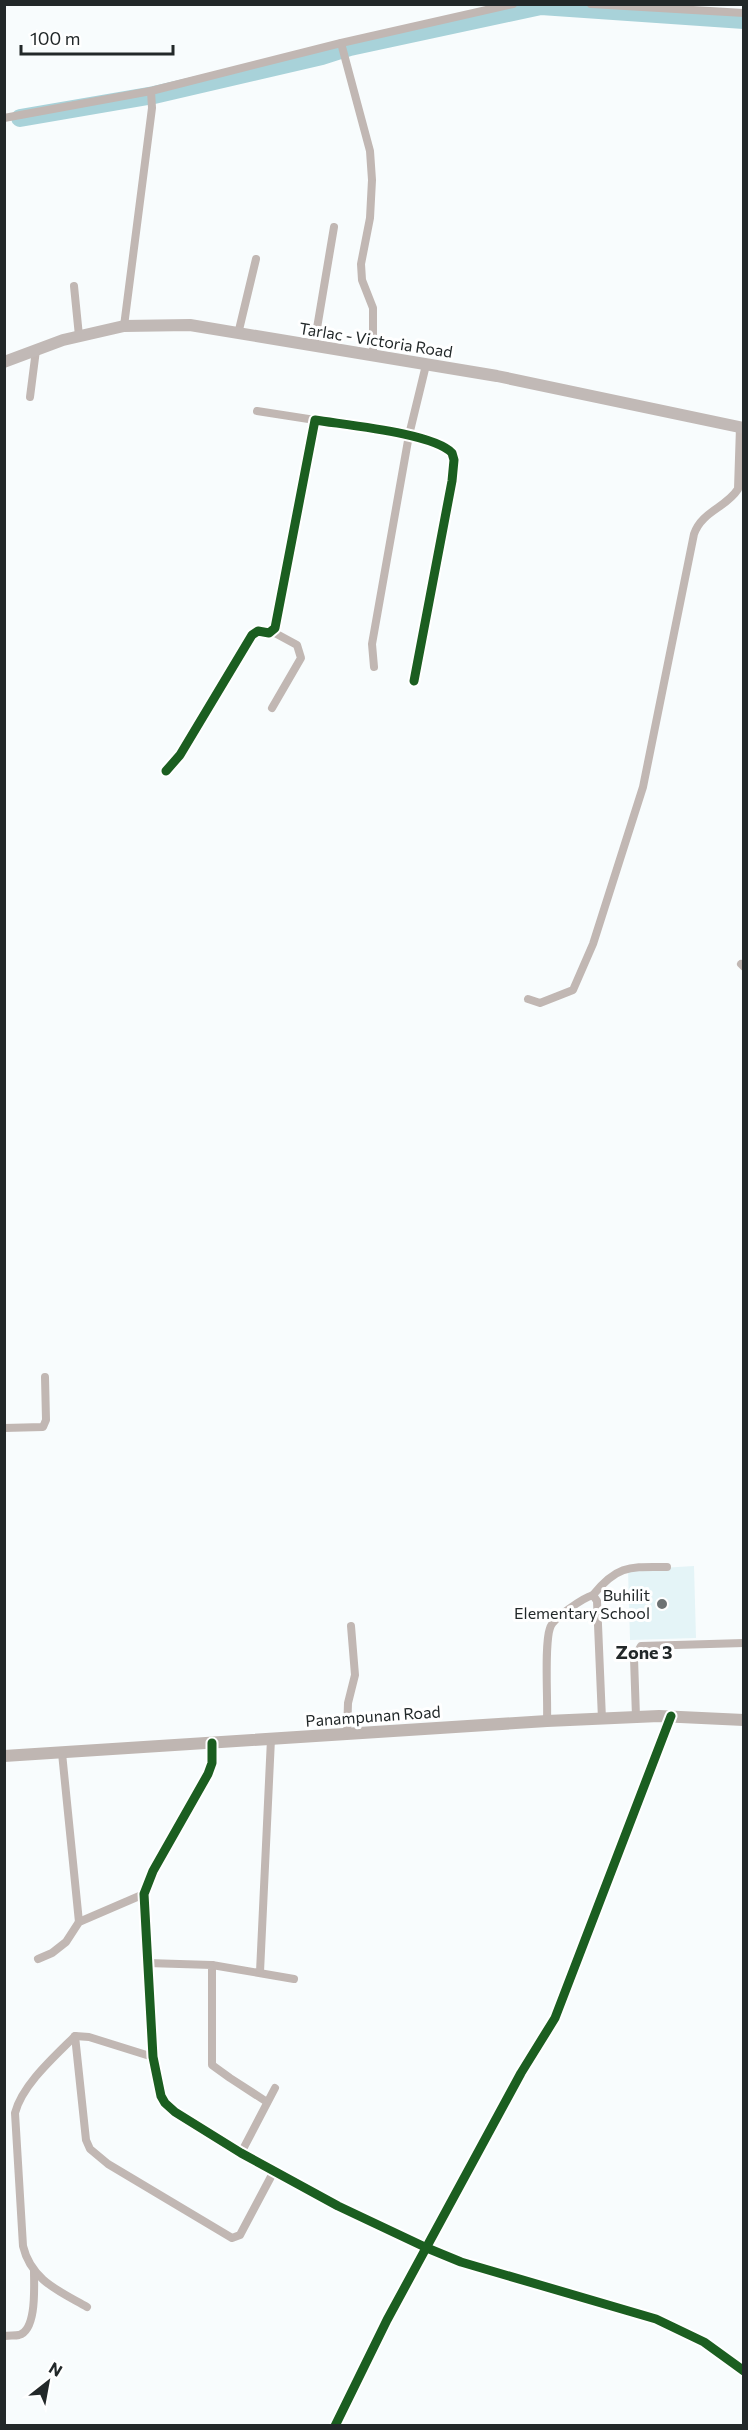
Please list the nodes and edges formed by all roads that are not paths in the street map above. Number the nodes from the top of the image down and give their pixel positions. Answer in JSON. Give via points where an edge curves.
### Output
{"nodes":[{"id":1,"x":513,"y":4,"type":"edge"},
{"id":2,"x":591,"y":4,"type":"edge"},
{"id":3,"x":702,"y":8,"type":"edge"},
{"id":4,"x":744,"y":13,"type":"edge"},
{"id":5,"x":342,"y":45,"type":"junction"},
{"id":6,"x":150,"y":92,"type":"junction"},
{"id":7,"x":4,"y":118,"type":"edge"},
{"id":8,"x":334,"y":227,"type":"dead end"},
{"id":9,"x":256,"y":259,"type":"dead end"},
{"id":10,"x":74,"y":286,"type":"dead end"},
{"id":11,"x":124,"y":326,"type":"junction"},
{"id":12,"x":238,"y":333,"type":"junction"},
{"id":13,"x":79,"y":336,"type":"junction"},
{"id":14,"x":314,"y":346,"type":"junction"},
{"id":15,"x":36,"y":350,"type":"junction"},
{"id":16,"x":373,"y":355,"type":"junction"},
{"id":17,"x":4,"y":362,"type":"edge"},
{"id":18,"x":426,"y":365,"type":"junction"},
{"id":19,"x":30,"y":397,"type":"dead end"},
{"id":20,"x":257,"y":411,"type":"dead end"},
{"id":21,"x":315,"y":420,"type":"junction"},
{"id":22,"x":742,"y":427,"type":"edge"},
{"id":23,"x":410,"y":435,"type":"junction"},
{"id":24,"x":273,"y":632,"type":"junction"},
{"id":25,"x":374,"y":667,"type":"dead end"},
{"id":26,"x":414,"y":681,"type":"dead end"},
{"id":27,"x":272,"y":708,"type":"dead end"},
{"id":28,"x":166,"y":771,"type":"dead end"},
{"id":29,"x":528,"y":999,"type":"dead end"},
{"id":30,"x":45,"y":1377,"type":"dead end"},
{"id":31,"x":4,"y":1428,"type":"edge"},
{"id":32,"x":667,"y":1567,"type":"dead end"},
{"id":33,"x":593,"y":1595,"type":"junction"},
{"id":34,"x":351,"y":1626,"type":"dead end"},
{"id":35,"x":744,"y":1642,"type":"edge"},
{"id":36,"x":671,"y":1716,"type":"junction"},
{"id":37,"x":636,"y":1717,"type":"junction"},
{"id":38,"x":602,"y":1719,"type":"junction"},
{"id":39,"x":744,"y":1720,"type":"edge"},
{"id":40,"x":548,"y":1721,"type":"junction"},
{"id":41,"x":347,"y":1734,"type":"junction"},
{"id":42,"x":271,"y":1739,"type":"junction"},
{"id":43,"x":212,"y":1743,"type":"junction"},
{"id":44,"x":62,"y":1753,"type":"junction"},
{"id":45,"x":4,"y":1756,"type":"edge"},
{"id":46,"x":144,"y":1894,"type":"junction"},
{"id":47,"x":79,"y":1922,"type":"junction"},
{"id":48,"x":38,"y":1959,"type":"dead end"},
{"id":49,"x":147,"y":1963,"type":"junction"},
{"id":50,"x":212,"y":1965,"type":"junction"},
{"id":51,"x":260,"y":1972,"type":"junction"},
{"id":52,"x":294,"y":1979,"type":"dead end"},
{"id":53,"x":75,"y":2036,"type":"junction"},
{"id":54,"x":153,"y":2057,"type":"junction"},
{"id":55,"x":275,"y":2088,"type":"dead end"},
{"id":56,"x":267,"y":2102,"type":"junction"},
{"id":57,"x":241,"y":2153,"type":"junction"},
{"id":58,"x":274,"y":2170,"type":"junction"},
{"id":59,"x":426,"y":2248,"type":"junction"},
{"id":60,"x":34,"y":2270,"type":"junction"},
{"id":61,"x":87,"y":2307,"type":"dead end"},
{"id":62,"x":4,"y":2336,"type":"edge"},
{"id":63,"x":744,"y":2371,"type":"edge"},
{"id":64,"x":335,"y":2426,"type":"edge"}],
"edges":[{"from":1,"to":5,"type":"street"},
{"from":2,"to":3,"type":"street"},
{"from":3,"to":4,"type":"street"},
{"from":5,"to":6,"type":"street"},
{"from":5,"to":16,"type":"street","via":[[370,151],[370,218],[361,264],[362,280],[373,308]]},
{"from":6,"to":7,"type":"street"},
{"from":6,"to":11,"type":"street","via":[[152,108]]},
{"from":8,"to":14,"type":"street"},
{"from":9,"to":12,"type":"street"},
{"from":10,"to":13,"type":"street"},
{"from":11,"to":12,"type":"main road","name":"Tarlac - Victoria Road","via":[[190,325]]},
{"from":11,"to":13,"type":"main road","name":"Tarlac - Victoria Road"},
{"from":12,"to":14,"type":"main road","name":"Tarlac - Victoria Road"},
{"from":13,"to":15,"type":"main road","name":"Tarlac - Victoria Road"},
{"from":14,"to":16,"type":"main road","name":"Tarlac - Victoria Road"},
{"from":15,"to":17,"type":"main road","name":"Tarlac - Victoria Road"},
{"from":15,"to":19,"type":"street"},
{"from":16,"to":18,"type":"main road","name":"Tarlac - Victoria Road"},
{"from":18,"to":22,"type":"main road","name":"Tarlac - Victoria Road"},
{"from":18,"to":23,"type":"street"},
{"from":20,"to":21,"type":"street"},
{"from":21,"to":23,"type":"street"},
{"from":21,"to":24,"type":"street"},
{"from":22,"to":29,"type":"street","via":[[738,489],[698,523],[694,534],[643,787],[594,944],[573,990],[540,1003]]},
{"from":23,"to":25,"type":"street","via":[[372,644]]},
{"from":23,"to":26,"type":"street","via":[[447,448],[454,460]]},
{"from":24,"to":27,"type":"street","via":[[297,645],[301,658]]},
{"from":24,"to":28,"type":"street","via":[[258,631],[252,636],[180,755]]},
{"from":30,"to":31,"type":"street","via":[[43,1427]]},
{"from":32,"to":33,"type":"street","via":[[628,1567]]},
{"from":33,"to":38,"type":"street","via":[[597,1601]]},
{"from":33,"to":40,"type":"street","via":[[551,1625]]},
{"from":34,"to":41,"type":"street","via":[[355,1675],[348,1703]]},
{"from":35,"to":37,"type":"street","via":[[641,1646],[634,1658]]},
{"from":36,"to":37,"type":"street","name":"Panampunan Road"},
{"from":36,"to":39,"type":"street","name":"Panampunan Road"},
{"from":36,"to":59,"type":"street","via":[[555,2018]]},
{"from":37,"to":38,"type":"street","name":"Panampunan Road"},
{"from":38,"to":40,"type":"street","name":"Panampunan Road"},
{"from":40,"to":41,"type":"street","name":"Panampunan Road"},
{"from":41,"to":42,"type":"street","name":"Panampunan Road"},
{"from":42,"to":43,"type":"street","name":"Panampunan Road"},
{"from":42,"to":51,"type":"street"},
{"from":43,"to":44,"type":"street","name":"Panampunan Road"},
{"from":43,"to":46,"type":"street","via":[[214,1752],[208,1774]]},
{"from":44,"to":45,"type":"street","name":"Panampunan Road"},
{"from":44,"to":47,"type":"street"},
{"from":46,"to":47,"type":"street"},
{"from":46,"to":49,"type":"street"},
{"from":47,"to":48,"type":"street","via":[[66,1942]]},
{"from":49,"to":50,"type":"street"},
{"from":49,"to":54,"type":"street"},
{"from":50,"to":51,"type":"street"},
{"from":50,"to":56,"type":"street","via":[[212,2065]]},
{"from":51,"to":52,"type":"street"},
{"from":53,"to":54,"type":"street"},
{"from":53,"to":58,"type":"street","via":[[86,2140],[90,2149],[108,2164],[232,2238],[240,2235]]},
{"from":53,"to":60,"type":"street","via":[[24,2092],[15,2113],[23,2246],[26,2261]]},
{"from":54,"to":57,"type":"street","via":[[165,2103]]},
{"from":55,"to":56,"type":"street"},
{"from":56,"to":57,"type":"street"},
{"from":57,"to":58,"type":"street"},
{"from":58,"to":59,"type":"street"},
{"from":59,"to":63,"type":"street","via":[[461,2262],[656,2319],[704,2342]]},
{"from":59,"to":64,"type":"street"},
{"from":60,"to":61,"type":"street","via":[[49,2285]]},
{"from":60,"to":62,"type":"street","via":[[33,2310],[27,2330],[20,2335]]}]}
